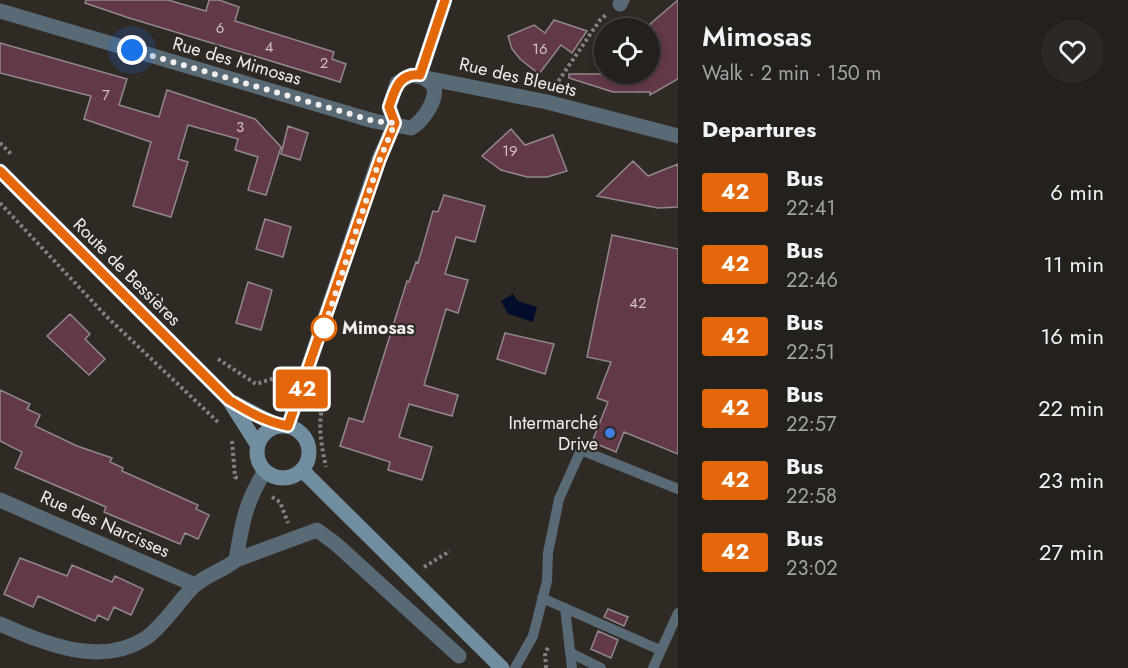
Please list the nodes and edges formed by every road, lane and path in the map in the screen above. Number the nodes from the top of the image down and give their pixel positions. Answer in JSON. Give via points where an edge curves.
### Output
{"nodes":[{"id":1,"x":445,"y":0,"type":"edge"},
{"id":2,"x":621,"y":2,"type":"edge"},
{"id":3,"x":0,"y":11,"type":"edge"},
{"id":4,"x":420,"y":75,"type":"junction"},
{"id":5,"x":547,"y":102,"type":"junction"},
{"id":6,"x":395,"y":123,"type":"junction"},
{"id":7,"x":678,"y":136,"type":"edge"},
{"id":8,"x":0,"y":143,"type":"edge"},
{"id":9,"x":16,"y":159,"type":"dead end"},
{"id":10,"x":0,"y":171,"type":"edge"},
{"id":11,"x":0,"y":203,"type":"edge"},
{"id":12,"x":211,"y":354,"type":"dead end"},
{"id":13,"x":306,"y":378,"type":"junction"},
{"id":14,"x":196,"y":400,"type":"dead end"},
{"id":15,"x":229,"y":400,"type":"junction"},
{"id":16,"x":283,"y":426,"type":"junction"},
{"id":17,"x":257,"y":444,"type":"junction"},
{"id":18,"x":302,"y":470,"type":"junction"},
{"id":19,"x":265,"y":471,"type":"junction"},
{"id":20,"x":328,"y":473,"type":"dead end"},
{"id":21,"x":678,"y":489,"type":"edge"},
{"id":22,"x":0,"y":500,"type":"edge"},
{"id":23,"x":450,"y":551,"type":"dead end"},
{"id":24,"x":236,"y":560,"type":"junction"},
{"id":25,"x":423,"y":567,"type":"dead end"},
{"id":26,"x":195,"y":585,"type":"junction"},
{"id":27,"x":542,"y":598,"type":"junction"},
{"id":28,"x":565,"y":608,"type":"junction"},
{"id":29,"x":678,"y":613,"type":"edge"},
{"id":30,"x":0,"y":624,"type":"edge"},
{"id":31,"x":660,"y":650,"type":"junction"},
{"id":32,"x":571,"y":653,"type":"junction"},
{"id":33,"x":459,"y":656,"type":"dead end"},
{"id":34,"x":502,"y":668,"type":"edge"},
{"id":35,"x":515,"y":668,"type":"edge"},
{"id":36,"x":572,"y":668,"type":"edge"},
{"id":37,"x":601,"y":668,"type":"edge"},
{"id":38,"x":652,"y":668,"type":"edge"}],
"edges":[{"from":1,"to":4,"type":"street"},
{"from":2,"to":5,"type":"path","via":[[600,20]]},
{"from":3,"to":6,"type":"street","name":"Rue des Mimosas","via":[[374,121]]},
{"from":4,"to":5,"type":"street","name":"Rue des Bleuets"},
{"from":4,"to":6,"type":"street","via":[[397,83],[389,107]]},
{"from":4,"to":6,"type":"street","via":[[432,84],[434,91],[426,118],[411,128]]},
{"from":5,"to":7,"type":"street","name":"Rue des Bleuets"},
{"from":6,"to":13,"type":"street"},
{"from":8,"to":9,"type":"path"},
{"from":10,"to":15,"type":"main road","name":"Route de Bessières"},
{"from":11,"to":14,"type":"path","via":[[108,317]]},
{"from":12,"to":13,"type":"path","via":[[256,384],[272,381],[284,373]]},
{"from":13,"to":16,"type":"street"},
{"from":13,"to":20,"type":"path","via":[[328,386],[319,410]]},
{"from":15,"to":16,"type":"main road","name":"Route de Bessières"},
{"from":15,"to":17,"type":"main road","name":"Route de Bessières"},
{"from":16,"to":17,"type":"main road","via":[[262,436]]},
{"from":16,"to":18,"type":"main road","name":"Route de Bessières","via":[[299,430],[306,439],[308,460]]},
{"from":17,"to":19,"type":"main road","name":"Route de Bessières","via":[[259,463]]},
{"from":18,"to":19,"type":"main road","via":[[284,478]]},
{"from":18,"to":34,"type":"main road"},
{"from":19,"to":24,"type":"street","via":[[249,496]]},
{"from":21,"to":27,"type":"lane","via":[[581,450],[559,499]]},
{"from":22,"to":26,"type":"street","name":"Rue des Narcisses"},
{"from":23,"to":25,"type":"path"},
{"from":24,"to":26,"type":"street"},
{"from":24,"to":33,"type":"street","via":[[317,530]]},
{"from":26,"to":30,"type":"street","via":[[146,638],[127,647],[72,651]]},
{"from":27,"to":28,"type":"lane"},
{"from":27,"to":35,"type":"lane","via":[[533,636]]},
{"from":28,"to":31,"type":"lane"},
{"from":28,"to":32,"type":"lane"},
{"from":29,"to":31,"type":"lane"},
{"from":31,"to":38,"type":"lane"},
{"from":32,"to":36,"type":"lane"},
{"from":32,"to":37,"type":"lane"}]}
